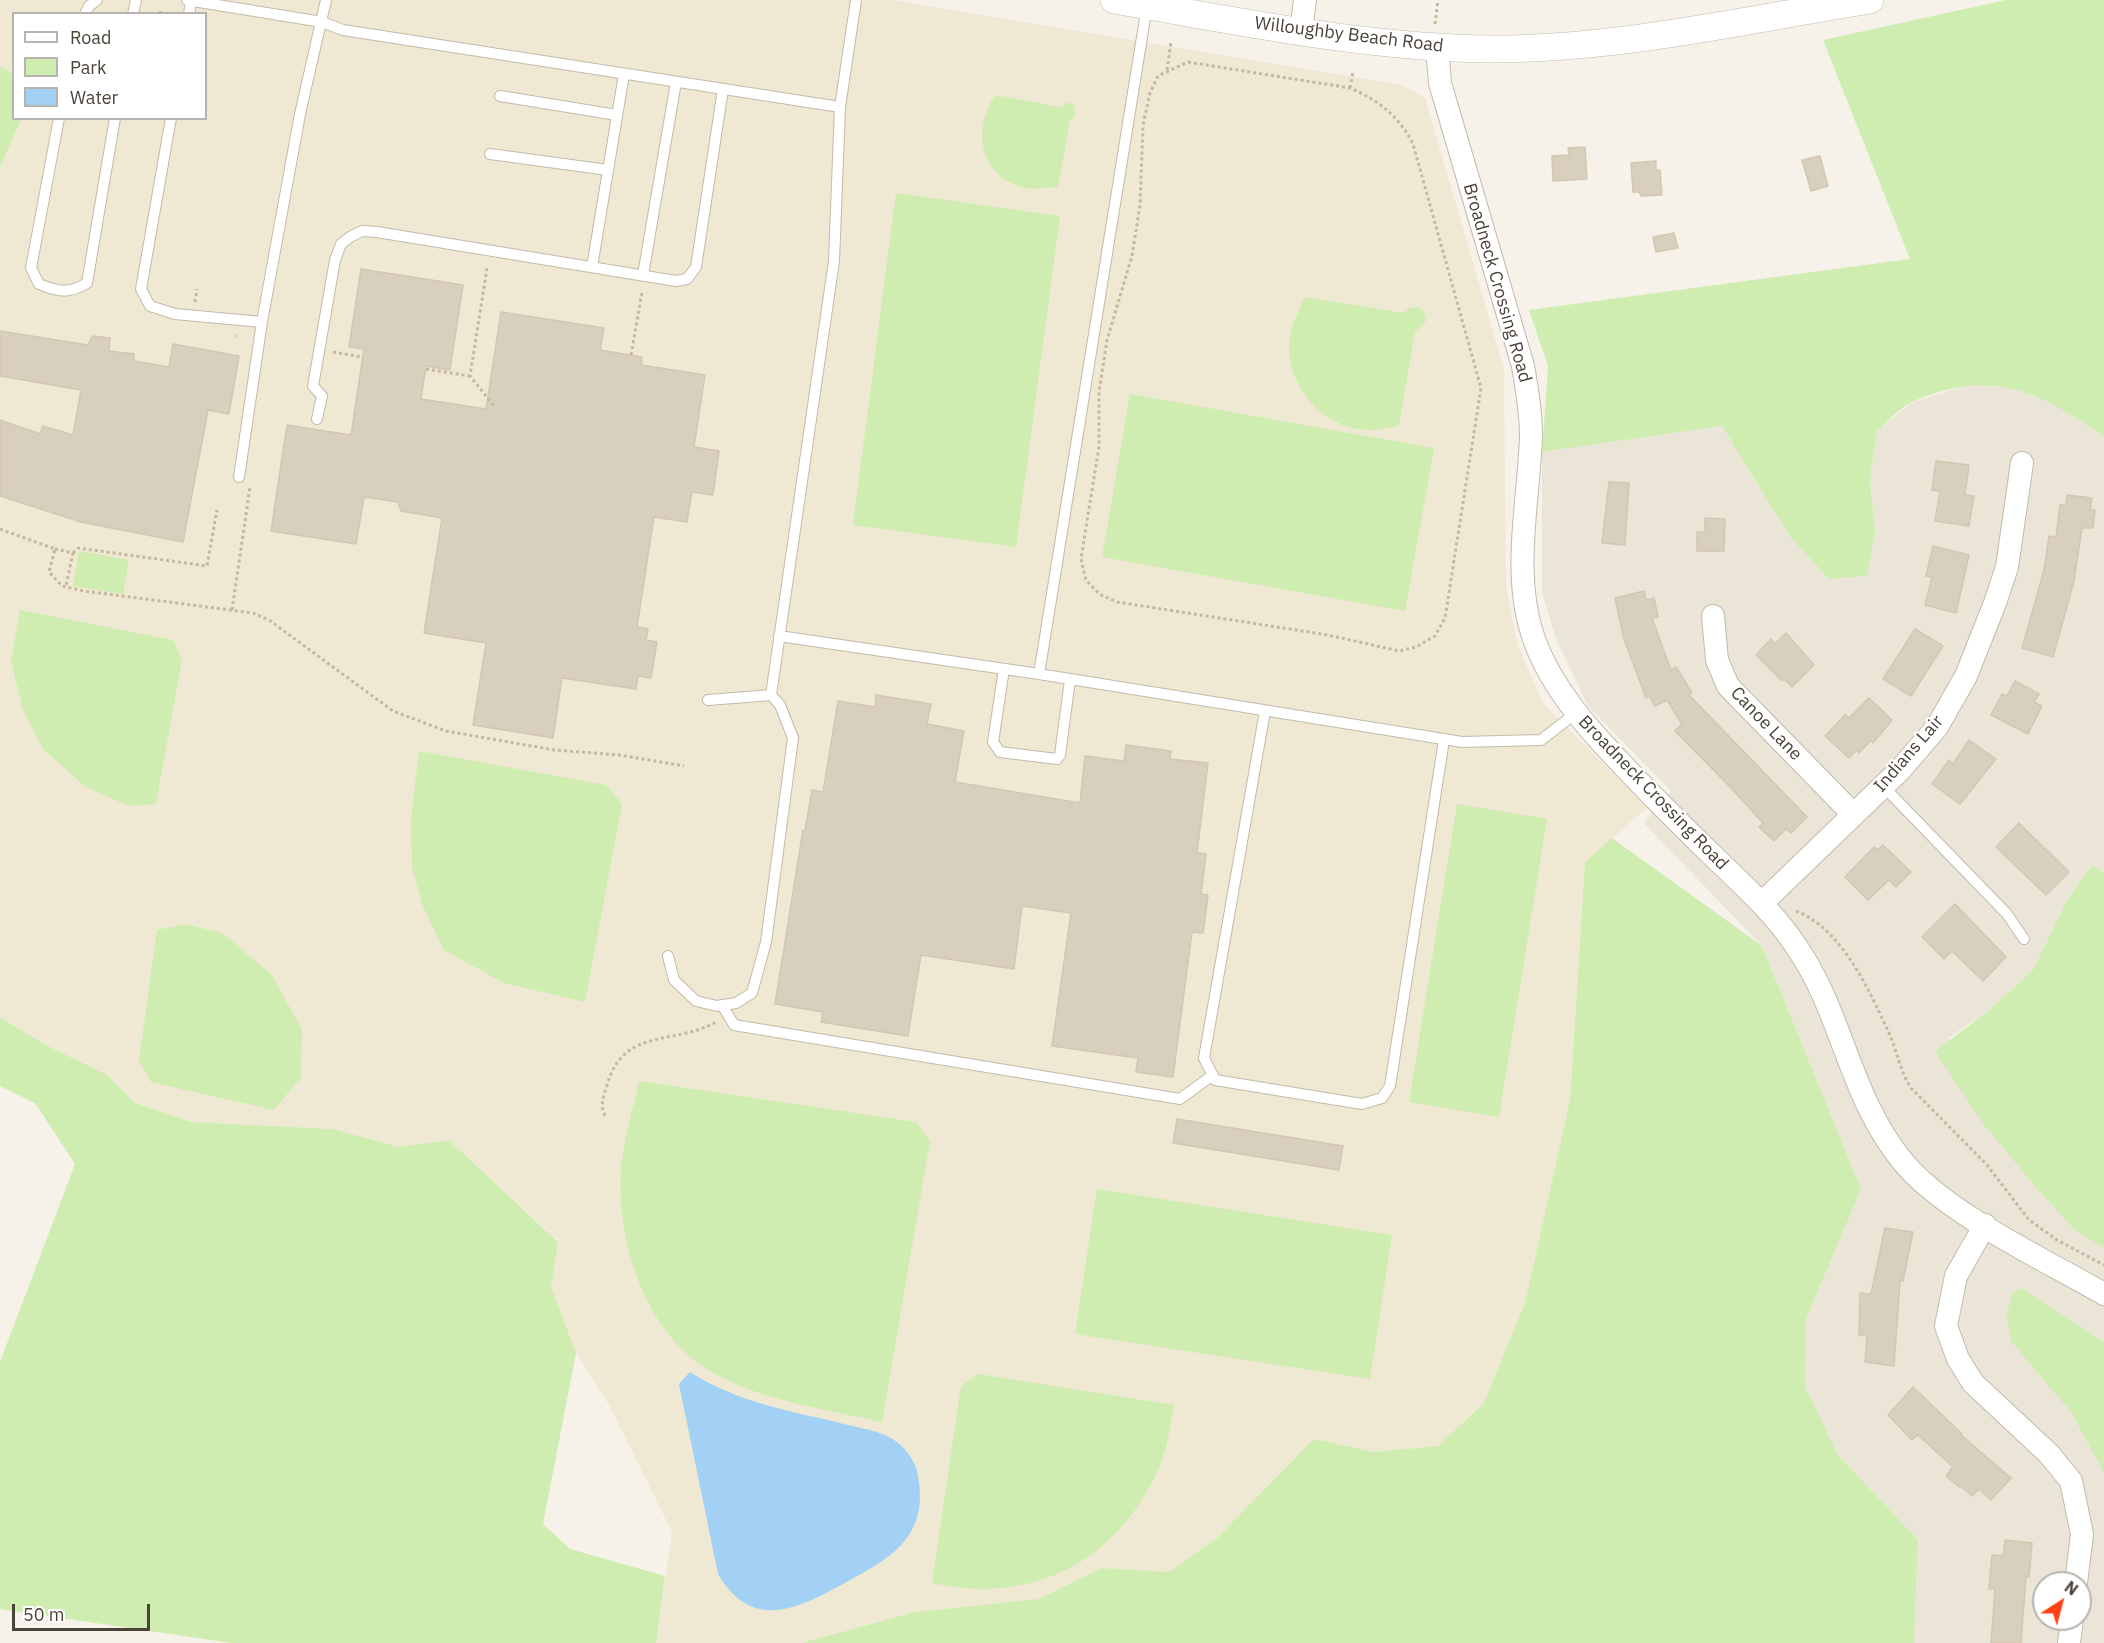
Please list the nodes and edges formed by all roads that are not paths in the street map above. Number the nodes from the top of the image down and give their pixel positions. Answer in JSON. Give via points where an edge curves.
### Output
{"nodes":[{"id":1,"x":97,"y":0,"type":"edge"},
{"id":2,"x":189,"y":0,"type":"edge"},
{"id":3,"x":326,"y":0,"type":"edge"},
{"id":4,"x":856,"y":0,"type":"edge"},
{"id":5,"x":1114,"y":0,"type":"edge"},
{"id":6,"x":1305,"y":0,"type":"edge"},
{"id":7,"x":1870,"y":0,"type":"edge"},
{"id":8,"x":1147,"y":6,"type":"junction"},
{"id":9,"x":86,"y":12,"type":"edge"},
{"id":10,"x":322,"y":22,"type":"junction"},
{"id":11,"x":1301,"y":31,"type":"junction"},
{"id":12,"x":1436,"y":36,"type":"junction"},
{"id":13,"x":624,"y":74,"type":"junction"},
{"id":14,"x":676,"y":82,"type":"junction"},
{"id":15,"x":723,"y":89,"type":"junction"},
{"id":16,"x":501,"y":96,"type":"dead end"},
{"id":17,"x":840,"y":107,"type":"junction"},
{"id":18,"x":617,"y":115,"type":"junction"},
{"id":19,"x":59,"y":120,"type":"edge"},
{"id":20,"x":115,"y":120,"type":"edge"},
{"id":21,"x":171,"y":120,"type":"edge"},
{"id":22,"x":490,"y":154,"type":"dead end"},
{"id":23,"x":608,"y":170,"type":"junction"},
{"id":24,"x":592,"y":267,"type":"junction"},
{"id":25,"x":643,"y":275,"type":"junction"},
{"id":26,"x":262,"y":322,"type":"junction"},
{"id":27,"x":317,"y":419,"type":"dead end"},
{"id":28,"x":2022,"y":463,"type":"dead end"},
{"id":29,"x":238,"y":477,"type":"dead end"},
{"id":30,"x":1713,"y":616,"type":"dead end"},
{"id":31,"x":779,"y":636,"type":"junction"},
{"id":32,"x":1004,"y":669,"type":"junction"},
{"id":33,"x":1039,"y":674,"type":"junction"},
{"id":34,"x":1070,"y":680,"type":"junction"},
{"id":35,"x":771,"y":695,"type":"junction"},
{"id":36,"x":708,"y":700,"type":"dead end"},
{"id":37,"x":1265,"y":711,"type":"junction"},
{"id":38,"x":1576,"y":712,"type":"junction"},
{"id":39,"x":1444,"y":740,"type":"junction"},
{"id":40,"x":1883,"y":786,"type":"junction"},
{"id":41,"x":1853,"y":814,"type":"junction"},
{"id":42,"x":1762,"y":903,"type":"junction"},
{"id":43,"x":2024,"y":939,"type":"dead end"},
{"id":44,"x":668,"y":956,"type":"dead end"},
{"id":45,"x":725,"y":1010,"type":"junction"},
{"id":46,"x":1213,"y":1075,"type":"junction"},
{"id":47,"x":1985,"y":1226,"type":"junction"},
{"id":48,"x":2104,"y":1294,"type":"edge"},
{"id":49,"x":2077,"y":1571,"type":"edge"}],
"edges":[{"from":1,"to":9,"type":"lane"},
{"from":2,"to":10,"type":"lane"},
{"from":3,"to":10,"type":"lane"},
{"from":4,"to":17,"type":"lane"},
{"from":5,"to":8,"type":"street","name":"Willoughby Beach Road"},
{"from":6,"to":11,"type":"street"},
{"from":7,"to":12,"type":"street","name":"Willoughby Beach Road","via":[[1608,43],[1522,48]]},
{"from":8,"to":11,"type":"street","name":"Willoughby Beach Road"},
{"from":8,"to":33,"type":"lane"},
{"from":10,"to":13,"type":"lane","via":[[343,30]]},
{"from":10,"to":26,"type":"lane","via":[[300,114]]},
{"from":11,"to":12,"type":"street","name":"Willoughby Beach Road","via":[[1382,43]]},
{"from":12,"to":38,"type":"street","name":"Broadneck Crossing Road","via":[[1440,83],[1528,392],[1531,433],[1523,545],[1524,600],[1534,640]]},
{"from":13,"to":14,"type":"lane"},
{"from":13,"to":18,"type":"lane"},
{"from":14,"to":15,"type":"lane"},
{"from":14,"to":25,"type":"lane"},
{"from":15,"to":17,"type":"lane"},
{"from":15,"to":25,"type":"lane","via":[[696,267],[687,279],[676,281]]},
{"from":16,"to":18,"type":"lane"},
{"from":17,"to":31,"type":"lane","via":[[834,261]]},
{"from":18,"to":23,"type":"lane"},
{"from":19,"to":20,"type":"lane","via":[[31,268],[39,285],[58,292],[75,290],[87,283]]},
{"from":21,"to":26,"type":"lane","via":[[141,289],[150,306],[175,314]]},
{"from":22,"to":23,"type":"lane"},
{"from":23,"to":24,"type":"lane"},
{"from":24,"to":25,"type":"lane"},
{"from":24,"to":27,"type":"lane","via":[[362,231],[341,244],[335,260],[313,386],[322,396]]},
{"from":26,"to":29,"type":"lane"},
{"from":28,"to":40,"type":"street","name":"Indians Lair","via":[[2007,567],[1966,676],[1937,727]]},
{"from":30,"to":41,"type":"street","name":"Canoe Lane","via":[[1717,660],[1728,686]]},
{"from":31,"to":32,"type":"lane"},
{"from":31,"to":35,"type":"lane"},
{"from":32,"to":33,"type":"lane"},
{"from":32,"to":34,"type":"lane","via":[[993,742],[1000,752],[1057,759]]},
{"from":33,"to":34,"type":"lane"},
{"from":34,"to":37,"type":"lane"},
{"from":35,"to":36,"type":"lane"},
{"from":35,"to":45,"type":"lane","via":[[780,705],[793,738],[766,942],[752,993]]},
{"from":37,"to":39,"type":"lane"},
{"from":37,"to":46,"type":"lane","via":[[1204,1058]]},
{"from":38,"to":39,"type":"lane","via":[[1541,740]]},
{"from":38,"to":42,"type":"street","name":"Broadneck Crossing Road","via":[[1627,770]]},
{"from":39,"to":46,"type":"lane","via":[[1390,1086],[1382,1098],[1362,1104],[1215,1080]]},
{"from":40,"to":41,"type":"street","name":"Indians Lair"},
{"from":40,"to":43,"type":"lane","via":[[2007,914]]},
{"from":41,"to":42,"type":"street","name":"Indians Lair"},
{"from":42,"to":47,"type":"street","name":"Broadneck Crossing Road","via":[[1798,947],[1819,984],[1846,1058],[1887,1140],[1932,1190]]},
{"from":44,"to":45,"type":"lane","via":[[674,980],[696,1001]]},
{"from":45,"to":46,"type":"lane","via":[[734,1024],[1180,1099]]},
{"from":47,"to":48,"type":"street","name":"Broadneck Crossing Road"},
{"from":47,"to":49,"type":"street","via":[[1956,1276],[1946,1326],[1958,1359],[1973,1383],[2049,1454],[2071,1480],[2082,1534]]}]}
